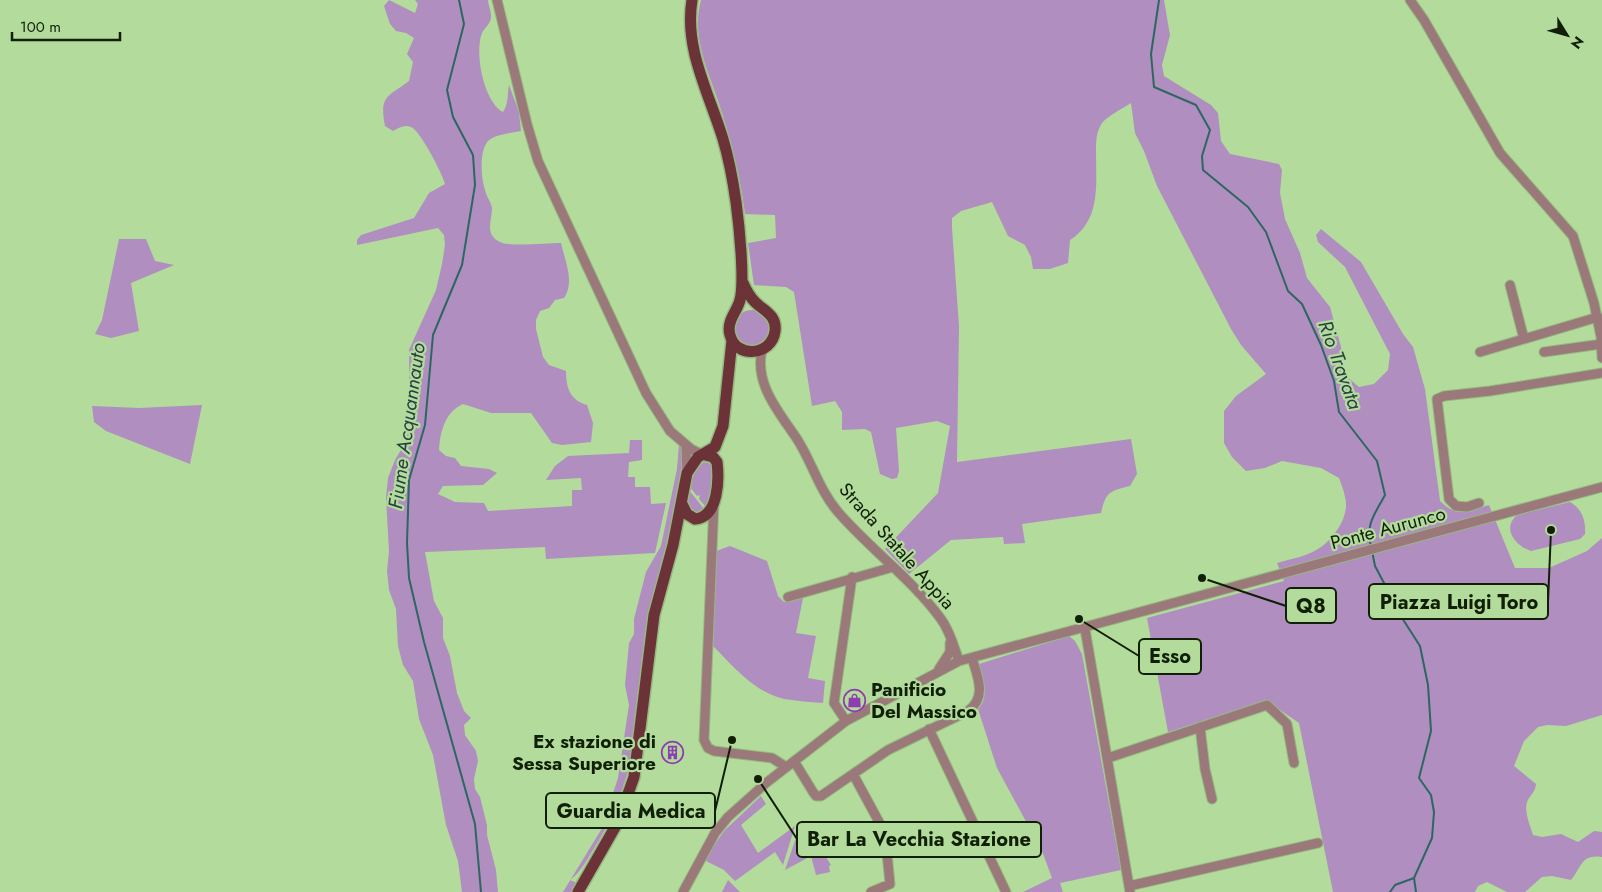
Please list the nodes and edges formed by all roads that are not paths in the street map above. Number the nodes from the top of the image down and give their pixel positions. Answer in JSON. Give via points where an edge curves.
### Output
{"nodes":[{"id":1,"x":497,"y":0,"type":"edge"},
{"id":2,"x":692,"y":0,"type":"edge"},
{"id":3,"x":1410,"y":0,"type":"edge"},
{"id":4,"x":742,"y":283,"type":"junction"},
{"id":5,"x":1510,"y":285,"type":"dead end"},
{"id":6,"x":761,"y":307,"type":"junction"},
{"id":7,"x":735,"y":313,"type":"junction"},
{"id":8,"x":1598,"y":317,"type":"junction"},
{"id":9,"x":1524,"y":338,"type":"junction"},
{"id":10,"x":732,"y":340,"type":"junction"},
{"id":11,"x":1602,"y":340,"type":"edge"},
{"id":12,"x":762,"y":350,"type":"junction"},
{"id":13,"x":748,"y":352,"type":"junction"},
{"id":14,"x":1480,"y":352,"type":"dead end"},
{"id":15,"x":1544,"y":352,"type":"dead end"},
{"id":16,"x":1602,"y":358,"type":"edge"},
{"id":17,"x":730,"y":363,"type":"junction"},
{"id":18,"x":761,"y":372,"type":"junction"},
{"id":19,"x":1602,"y":374,"type":"edge"},
{"id":20,"x":723,"y":426,"type":"junction"},
{"id":21,"x":686,"y":445,"type":"junction"},
{"id":22,"x":704,"y":455,"type":"junction"},
{"id":23,"x":718,"y":469,"type":"junction"},
{"id":24,"x":687,"y":473,"type":"junction"},
{"id":25,"x":1602,"y":487,"type":"edge"},
{"id":26,"x":714,"y":500,"type":"junction"},
{"id":27,"x":1480,"y":503,"type":"dead end"},
{"id":28,"x":682,"y":504,"type":"junction"},
{"id":29,"x":696,"y":518,"type":"junction"},
{"id":30,"x":713,"y":529,"type":"junction"},
{"id":31,"x":673,"y":545,"type":"junction"},
{"id":32,"x":893,"y":567,"type":"junction"},
{"id":33,"x":852,"y":577,"type":"junction"},
{"id":34,"x":788,"y":597,"type":"dead end"},
{"id":35,"x":1085,"y":628,"type":"junction"},
{"id":36,"x":951,"y":638,"type":"junction"},
{"id":37,"x":972,"y":658,"type":"junction"},
{"id":38,"x":959,"y":661,"type":"junction"},
{"id":39,"x":932,"y":675,"type":"junction"},
{"id":40,"x":846,"y":721,"type":"junction"},
{"id":41,"x":1200,"y":728,"type":"junction"},
{"id":42,"x":929,"y":729,"type":"junction"},
{"id":43,"x":1108,"y":758,"type":"junction"},
{"id":44,"x":1294,"y":763,"type":"dead end"},
{"id":45,"x":790,"y":764,"type":"junction"},
{"id":46,"x":853,"y":774,"type":"junction"},
{"id":47,"x":1212,"y":799,"type":"dead end"},
{"id":48,"x":1318,"y":843,"type":"dead end"},
{"id":49,"x":1129,"y":889,"type":"edge"},
{"id":50,"x":578,"y":892,"type":"edge"},
{"id":51,"x":683,"y":892,"type":"edge"},
{"id":52,"x":871,"y":892,"type":"edge"},
{"id":53,"x":1006,"y":892,"type":"edge"}],
"edges":[{"from":1,"to":21,"type":"street","via":[[538,161],[646,393],[670,431]]},
{"from":2,"to":4,"type":"main road","via":[[691,32],[699,72],[731,170]]},
{"from":3,"to":8,"type":"street","via":[[1500,153],[1573,236]]},
{"from":4,"to":6,"type":"main road","name":"Strada Statale Appia"},
{"from":4,"to":7,"type":"main road"},
{"from":5,"to":9,"type":"street"},
{"from":6,"to":7,"type":"main road","via":[[746,306]]},
{"from":6,"to":12,"type":"main road","name":"Strada Statale Appia","via":[[772,317],[775,332]]},
{"from":7,"to":10,"type":"main road","via":[[728,329]]},
{"from":8,"to":9,"type":"street"},
{"from":8,"to":11,"type":"street"},
{"from":9,"to":14,"type":"street"},
{"from":10,"to":13,"type":"main road","name":"Strada Statale Appia"},
{"from":10,"to":17,"type":"main road"},
{"from":11,"to":15,"type":"street"},
{"from":11,"to":16,"type":"street"},
{"from":12,"to":13,"type":"main road"},
{"from":12,"to":18,"type":"street","name":"Strada Statale Appia"},
{"from":13,"to":17,"type":"main road","via":[[738,354]]},
{"from":13,"to":18,"type":"street","name":"Strada Statale Appia"},
{"from":17,"to":20,"type":"main road"},
{"from":18,"to":32,"type":"street","name":"Strada Statale Appia","via":[[770,399],[799,443],[825,494],[852,527]]},
{"from":19,"to":27,"type":"street","via":[[1437,399],[1449,498],[1456,506]]},
{"from":20,"to":22,"type":"main road","via":[[715,447]]},
{"from":20,"to":23,"type":"main road"},
{"from":21,"to":22,"type":"street"},
{"from":21,"to":24,"type":"street"},
{"from":22,"to":23,"type":"main road","via":[[713,457]]},
{"from":22,"to":24,"type":"main road","via":[[693,462]]},
{"from":23,"to":26,"type":"main road"},
{"from":24,"to":28,"type":"main road"},
{"from":25,"to":35,"type":"street","name":"Ponte Aurunco"},
{"from":26,"to":29,"type":"main road","via":[[708,512]]},
{"from":26,"to":30,"type":"street"},
{"from":28,"to":29,"type":"main road","via":[[687,514]]},
{"from":28,"to":31,"type":"main road"},
{"from":29,"to":30,"type":"street","via":[[704,519]]},
{"from":29,"to":31,"type":"main road"},
{"from":30,"to":45,"type":"street","via":[[704,740],[714,751],[772,758]]},
{"from":31,"to":50,"type":"main road","via":[[654,615],[634,777],[618,822]]},
{"from":32,"to":33,"type":"street"},
{"from":32,"to":36,"type":"street","name":"Strada Statale Appia","via":[[942,620]]},
{"from":33,"to":34,"type":"street"},
{"from":33,"to":40,"type":"street","via":[[834,703]]},
{"from":35,"to":37,"type":"street","name":"Ponte Aurunco"},
{"from":35,"to":43,"type":"street"},
{"from":36,"to":38,"type":"street","name":"Strada Statale Appia"},
{"from":36,"to":39,"type":"street","name":"Strada Statale Appia","via":[[945,663]]},
{"from":37,"to":38,"type":"street","name":"Ponte Aurunco"},
{"from":37,"to":42,"type":"street","via":[[979,687],[977,705]]},
{"from":38,"to":39,"type":"street","name":"Strada Statale Appia"},
{"from":39,"to":40,"type":"street","name":"Strada Statale Appia"},
{"from":40,"to":45,"type":"street","name":"Strada Statale Appia"},
{"from":41,"to":43,"type":"street"},
{"from":41,"to":44,"type":"street","via":[[1268,705],[1287,724]]},
{"from":41,"to":47,"type":"street"},
{"from":42,"to":46,"type":"street","via":[[888,750]]},
{"from":42,"to":53,"type":"street"},
{"from":43,"to":49,"type":"street"},
{"from":45,"to":46,"type":"street","via":[[816,796],[821,796]]},
{"from":45,"to":51,"type":"street","name":"Strada Statale Appia","via":[[728,817],[715,833]]},
{"from":46,"to":52,"type":"street","via":[[885,833],[890,884]]},
{"from":48,"to":49,"type":"street"}]}
